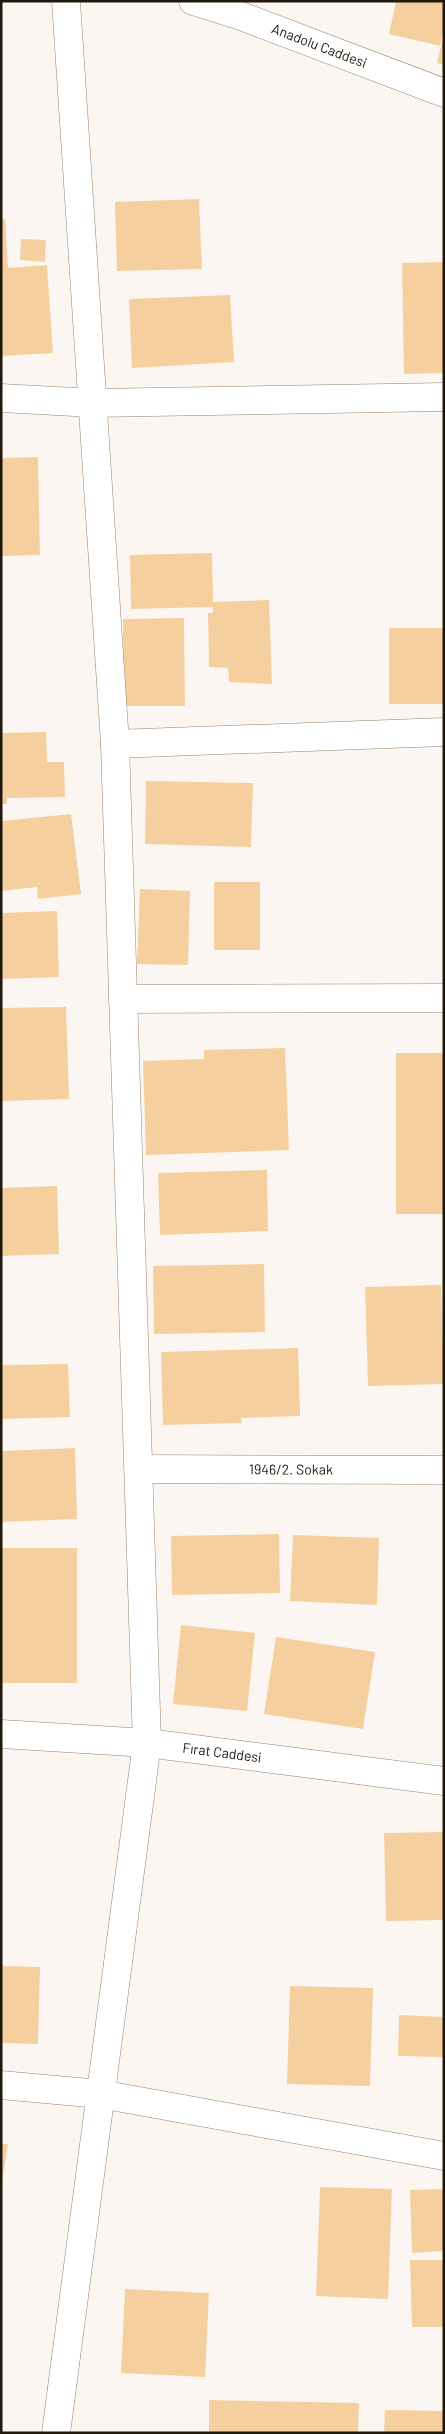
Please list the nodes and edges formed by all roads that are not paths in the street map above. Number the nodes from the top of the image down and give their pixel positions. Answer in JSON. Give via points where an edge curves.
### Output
{"nodes":[{"id":1,"x":66,"y":1,"type":"edge"},
{"id":2,"x":193,"y":1,"type":"edge"},
{"id":3,"x":444,"y":93,"type":"edge"},
{"id":4,"x":444,"y":396,"type":"edge"},
{"id":5,"x":1,"y":398,"type":"edge"},
{"id":6,"x":93,"y":403,"type":"junction"},
{"id":7,"x":444,"y":732,"type":"edge"},
{"id":8,"x":115,"y":744,"type":"junction"},
{"id":9,"x":444,"y":998,"type":"edge"},
{"id":10,"x":124,"y":1000,"type":"junction"},
{"id":11,"x":140,"y":1469,"type":"junction"},
{"id":12,"x":444,"y":1470,"type":"edge"},
{"id":13,"x":1,"y":1734,"type":"edge"},
{"id":14,"x":147,"y":1743,"type":"junction"},
{"id":15,"x":444,"y":1781,"type":"edge"},
{"id":16,"x":1,"y":2084,"type":"edge"},
{"id":17,"x":100,"y":2094,"type":"junction"},
{"id":18,"x":444,"y":2156,"type":"edge"},
{"id":19,"x":56,"y":2433,"type":"edge"}],
"edges":[{"from":1,"to":6,"type":"street"},
{"from":2,"to":3,"type":"street","name":"Anadolu Caddesi"},
{"from":4,"to":6,"type":"street"},
{"from":5,"to":6,"type":"street"},
{"from":6,"to":8,"type":"street"},
{"from":7,"to":8,"type":"street"},
{"from":8,"to":10,"type":"street"},
{"from":9,"to":10,"type":"street"},
{"from":10,"to":11,"type":"street"},
{"from":11,"to":12,"type":"street","name":"1946/2. Sokak"},
{"from":11,"to":14,"type":"street"},
{"from":13,"to":14,"type":"street","name":"Fırat Caddesi"},
{"from":14,"to":15,"type":"street","name":"Fırat Caddesi"},
{"from":14,"to":17,"type":"street"},
{"from":16,"to":17,"type":"street"},
{"from":17,"to":18,"type":"street"},
{"from":17,"to":19,"type":"street"}]}
